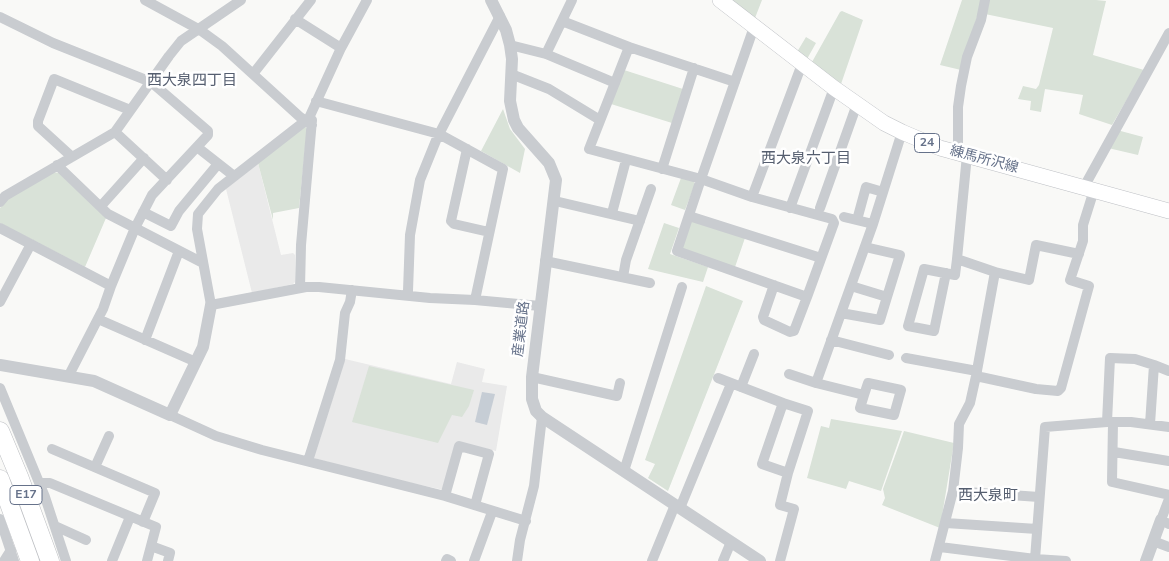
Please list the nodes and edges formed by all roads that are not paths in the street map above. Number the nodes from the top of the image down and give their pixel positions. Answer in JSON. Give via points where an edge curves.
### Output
{"nodes":[{"id":1,"x":145,"y":0,"type":"edge"},
{"id":2,"x":241,"y":0,"type":"edge"},
{"id":3,"x":311,"y":0,"type":"edge"},
{"id":4,"x":367,"y":0,"type":"edge"},
{"id":5,"x":491,"y":0,"type":"edge"},
{"id":6,"x":572,"y":0,"type":"edge"},
{"id":7,"x":720,"y":0,"type":"edge"},
{"id":8,"x":986,"y":0,"type":"edge"},
{"id":9,"x":500,"y":16,"type":"junction"},
{"id":10,"x":0,"y":17,"type":"edge"},
{"id":11,"x":295,"y":19,"type":"junction"},
{"id":12,"x":562,"y":21,"type":"junction"},
{"id":13,"x":754,"y":27,"type":"junction"},
{"id":14,"x":200,"y":30,"type":"junction"},
{"id":15,"x":1169,"y":33,"type":"edge"},
{"id":16,"x":510,"y":44,"type":"junction"},
{"id":17,"x":629,"y":47,"type":"junction"},
{"id":18,"x":341,"y":48,"type":"junction"},
{"id":19,"x":546,"y":54,"type":"junction"},
{"id":20,"x":802,"y":64,"type":"junction"},
{"id":21,"x":694,"y":68,"type":"junction"},
{"id":22,"x":254,"y":74,"type":"junction"},
{"id":23,"x":511,"y":74,"type":"junction"},
{"id":24,"x":151,"y":82,"type":"junction"},
{"id":25,"x":735,"y":82,"type":"junction"},
{"id":26,"x":615,"y":83,"type":"junction"},
{"id":27,"x":834,"y":88,"type":"junction"},
{"id":28,"x":316,"y":101,"type":"junction"},
{"id":29,"x":857,"y":104,"type":"junction"},
{"id":30,"x":130,"y":110,"type":"junction"},
{"id":31,"x":600,"y":120,"type":"junction"},
{"id":32,"x":308,"y":123,"type":"junction"},
{"id":33,"x":116,"y":132,"type":"junction"},
{"id":34,"x":902,"y":132,"type":"junction"},
{"id":35,"x":440,"y":134,"type":"junction"},
{"id":36,"x":197,"y":147,"type":"junction"},
{"id":37,"x":467,"y":149,"type":"junction"},
{"id":38,"x":962,"y":154,"type":"junction"},
{"id":39,"x":72,"y":157,"type":"junction"},
{"id":40,"x":144,"y":158,"type":"junction"},
{"id":41,"x":626,"y":160,"type":"junction"},
{"id":42,"x":218,"y":164,"type":"junction"},
{"id":43,"x":57,"y":165,"type":"junction"},
{"id":44,"x":662,"y":169,"type":"junction"},
{"id":45,"x":234,"y":176,"type":"junction"},
{"id":46,"x":701,"y":179,"type":"junction"},
{"id":47,"x":167,"y":180,"type":"junction"},
{"id":48,"x":651,"y":188,"type":"dead end"},
{"id":49,"x":1089,"y":189,"type":"junction"},
{"id":50,"x":883,"y":192,"type":"junction"},
{"id":51,"x":752,"y":197,"type":"junction"},
{"id":52,"x":555,"y":201,"type":"junction"},
{"id":53,"x":0,"y":202,"type":"edge"},
{"id":54,"x":100,"y":206,"type":"junction"},
{"id":55,"x":790,"y":208,"type":"junction"},
{"id":56,"x":820,"y":208,"type":"dead end"},
{"id":57,"x":1169,"y":211,"type":"edge"},
{"id":58,"x":143,"y":212,"type":"junction"},
{"id":59,"x":612,"y":213,"type":"junction"},
{"id":60,"x":689,"y":216,"type":"junction"},
{"id":61,"x":844,"y":217,"type":"dead end"},
{"id":62,"x":857,"y":220,"type":"junction"},
{"id":63,"x":640,"y":221,"type":"junction"},
{"id":64,"x":873,"y":224,"type":"junction"},
{"id":65,"x":0,"y":228,"type":"edge"},
{"id":66,"x":135,"y":228,"type":"junction"},
{"id":67,"x":489,"y":232,"type":"junction"},
{"id":68,"x":31,"y":244,"type":"junction"},
{"id":69,"x":865,"y":247,"type":"junction"},
{"id":70,"x":179,"y":251,"type":"junction"},
{"id":71,"x":1079,"y":254,"type":"junction"},
{"id":72,"x":821,"y":258,"type":"junction"},
{"id":73,"x":957,"y":259,"type":"junction"},
{"id":74,"x":545,"y":261,"type":"junction"},
{"id":75,"x":202,"y":263,"type":"junction"},
{"id":76,"x":995,"y":272,"type":"junction"},
{"id":77,"x":946,"y":273,"type":"junction"},
{"id":78,"x":623,"y":277,"type":"junction"},
{"id":79,"x":650,"y":283,"type":"dead end"},
{"id":80,"x":111,"y":286,"type":"junction"},
{"id":81,"x":774,"y":286,"type":"junction"},
{"id":82,"x":851,"y":286,"type":"junction"},
{"id":83,"x":682,"y":287,"type":"dead end"},
{"id":84,"x":300,"y":288,"type":"junction"},
{"id":85,"x":352,"y":290,"type":"junction"},
{"id":86,"x":406,"y":295,"type":"junction"},
{"id":87,"x":807,"y":297,"type":"junction"},
{"id":88,"x":887,"y":297,"type":"junction"},
{"id":89,"x":475,"y":300,"type":"junction"},
{"id":90,"x":0,"y":302,"type":"edge"},
{"id":91,"x":211,"y":305,"type":"junction"},
{"id":92,"x":540,"y":306,"type":"junction"},
{"id":93,"x":841,"y":313,"type":"junction"},
{"id":94,"x":98,"y":319,"type":"junction"},
{"id":95,"x":145,"y":340,"type":"junction"},
{"id":96,"x":830,"y":340,"type":"junction"},
{"id":97,"x":754,"y":354,"type":"dead end"},
{"id":98,"x":889,"y":355,"type":"dead end"},
{"id":99,"x":906,"y":358,"type":"dead end"},
{"id":100,"x":196,"y":362,"type":"junction"},
{"id":101,"x":0,"y":365,"type":"edge"},
{"id":102,"x":1154,"y":365,"type":"junction"},
{"id":103,"x":1169,"y":371,"type":"edge"},
{"id":104,"x":977,"y":373,"type":"junction"},
{"id":105,"x":789,"y":374,"type":"dead end"},
{"id":106,"x":68,"y":377,"type":"junction"},
{"id":107,"x":532,"y":377,"type":"junction"},
{"id":108,"x":718,"y":378,"type":"dead end"},
{"id":109,"x":620,"y":382,"type":"dead end"},
{"id":110,"x":816,"y":383,"type":"junction"},
{"id":111,"x":736,"y":385,"type":"junction"},
{"id":112,"x":0,"y":388,"type":"edge"},
{"id":113,"x":864,"y":395,"type":"dead end"},
{"id":114,"x":783,"y":403,"type":"junction"},
{"id":115,"x":170,"y":416,"type":"junction"},
{"id":116,"x":542,"y":417,"type":"junction"},
{"id":117,"x":1110,"y":422,"type":"junction"},
{"id":118,"x":1150,"y":424,"type":"junction"},
{"id":119,"x":1169,"y":427,"type":"edge"},
{"id":120,"x":0,"y":430,"type":"edge"},
{"id":121,"x":109,"y":436,"type":"dead end"},
{"id":122,"x":52,"y":449,"type":"dead end"},
{"id":123,"x":1114,"y":452,"type":"junction"},
{"id":124,"x":1169,"y":461,"type":"edge"},
{"id":125,"x":308,"y":462,"type":"junction"},
{"id":126,"x":95,"y":467,"type":"junction"},
{"id":127,"x":624,"y":471,"type":"junction"},
{"id":128,"x":788,"y":473,"type":"junction"},
{"id":129,"x":0,"y":479,"type":"edge"},
{"id":130,"x":40,"y":483,"type":"junction"},
{"id":131,"x":953,"y":492,"type":"junction"},
{"id":132,"x":1169,"y":495,"type":"edge"},
{"id":133,"x":445,"y":496,"type":"junction"},
{"id":134,"x":1039,"y":497,"type":"junction"},
{"id":135,"x":1169,"y":499,"type":"edge"},
{"id":136,"x":475,"y":505,"type":"junction"},
{"id":137,"x":677,"y":507,"type":"junction"},
{"id":138,"x":492,"y":512,"type":"junction"},
{"id":139,"x":130,"y":516,"type":"junction"},
{"id":140,"x":0,"y":519,"type":"edge"},
{"id":141,"x":526,"y":521,"type":"junction"},
{"id":142,"x":143,"y":522,"type":"junction"},
{"id":143,"x":1165,"y":522,"type":"edge"},
{"id":144,"x":946,"y":523,"type":"junction"},
{"id":145,"x":55,"y":526,"type":"junction"},
{"id":146,"x":1038,"y":529,"type":"junction"},
{"id":147,"x":86,"y":540,"type":"dead end"},
{"id":148,"x":1153,"y":541,"type":"junction"},
{"id":149,"x":731,"y":542,"type":"junction"},
{"id":150,"x":151,"y":546,"type":"junction"},
{"id":151,"x":940,"y":547,"type":"junction"},
{"id":152,"x":1169,"y":547,"type":"edge"},
{"id":153,"x":10,"y":550,"type":"junction"},
{"id":154,"x":1035,"y":559,"type":"junction"},
{"id":155,"x":4,"y":561,"type":"edge"},
{"id":156,"x":14,"y":561,"type":"edge"},
{"id":157,"x":30,"y":561,"type":"edge"},
{"id":158,"x":50,"y":561,"type":"edge"},
{"id":159,"x":66,"y":561,"type":"edge"},
{"id":160,"x":112,"y":561,"type":"edge"},
{"id":161,"x":147,"y":561,"type":"edge"},
{"id":162,"x":168,"y":561,"type":"edge"},
{"id":163,"x":446,"y":561,"type":"edge"},
{"id":164,"x":451,"y":561,"type":"edge"},
{"id":165,"x":474,"y":561,"type":"edge"},
{"id":166,"x":517,"y":561,"type":"edge"},
{"id":167,"x":652,"y":561,"type":"edge"},
{"id":168,"x":723,"y":561,"type":"edge"},
{"id":169,"x":760,"y":561,"type":"edge"},
{"id":170,"x":780,"y":561,"type":"edge"},
{"id":171,"x":936,"y":561,"type":"edge"},
{"id":172,"x":1066,"y":561,"type":"edge"},
{"id":173,"x":1146,"y":561,"type":"edge"}],
"edges":[{"from":1,"to":14,"type":"street"},
{"from":2,"to":14,"type":"street"},
{"from":3,"to":11,"type":"street"},
{"from":4,"to":18,"type":"street"},
{"from":5,"to":9,"type":"street","name":"産業道路"},
{"from":6,"to":12,"type":"street"},
{"from":7,"to":13,"type":"main road","name":"練馬所沢線","number":"24"},
{"from":8,"to":38,"type":"street","via":[[961,86],[958,107]]},
{"from":9,"to":16,"type":"street","name":"産業道路"},
{"from":9,"to":35,"type":"street"},
{"from":10,"to":24,"type":"street","via":[[52,43]]},
{"from":11,"to":18,"type":"street"},
{"from":11,"to":22,"type":"street"},
{"from":12,"to":17,"type":"street"},
{"from":12,"to":19,"type":"street"},
{"from":13,"to":20,"type":"main road","name":"練馬所沢線","number":"24"},
{"from":13,"to":25,"type":"street"},
{"from":14,"to":22,"type":"street"},
{"from":14,"to":24,"type":"street","via":[[182,42]]},
{"from":15,"to":49,"type":"street"},
{"from":16,"to":19,"type":"street"},
{"from":16,"to":23,"type":"street","name":"産業道路"},
{"from":17,"to":21,"type":"street"},
{"from":17,"to":26,"type":"street"},
{"from":18,"to":28,"type":"street"},
{"from":19,"to":26,"type":"street"},
{"from":20,"to":27,"type":"main road","name":"練馬所沢線","number":"24"},
{"from":20,"to":51,"type":"street"},
{"from":21,"to":25,"type":"street"},
{"from":21,"to":44,"type":"street"},
{"from":22,"to":32,"type":"street"},
{"from":23,"to":31,"type":"street","via":[[549,89]]},
{"from":23,"to":52,"type":"street","name":"産業道路","via":[[510,101],[514,120],[552,168],[556,180]]},
{"from":24,"to":30,"type":"street"},
{"from":24,"to":36,"type":"street","via":[[208,131]]},
{"from":25,"to":46,"type":"street"},
{"from":26,"to":31,"type":"street"},
{"from":27,"to":29,"type":"main road","name":"練馬所沢線","number":"24"},
{"from":27,"to":55,"type":"street"},
{"from":28,"to":32,"type":"street"},
{"from":28,"to":35,"type":"street"},
{"from":29,"to":34,"type":"main road","name":"練馬所沢線","number":"24"},
{"from":29,"to":56,"type":"street"},
{"from":30,"to":33,"type":"street"},
{"from":30,"to":39,"type":"street","via":[[54,79],[38,126]]},
{"from":31,"to":41,"type":"street","via":[[589,149]]},
{"from":32,"to":45,"type":"street"},
{"from":32,"to":84,"type":"street"},
{"from":33,"to":39,"type":"street"},
{"from":33,"to":40,"type":"street"},
{"from":34,"to":38,"type":"main road","name":"練馬所沢線","number":"24"},
{"from":34,"to":50,"type":"street"},
{"from":35,"to":37,"type":"street"},
{"from":35,"to":86,"type":"street","via":[[420,180],[410,235]]},
{"from":36,"to":42,"type":"street"},
{"from":36,"to":47,"type":"street"},
{"from":37,"to":67,"type":"street","via":[[503,169]]},
{"from":37,"to":67,"type":"street","via":[[451,221]]},
{"from":38,"to":49,"type":"main road","name":"練馬所沢線","number":"24"},
{"from":38,"to":73,"type":"street"},
{"from":39,"to":43,"type":"street"},
{"from":40,"to":47,"type":"street"},
{"from":40,"to":54,"type":"street"},
{"from":41,"to":44,"type":"street"},
{"from":41,"to":59,"type":"street"},
{"from":42,"to":45,"type":"street"},
{"from":42,"to":58,"type":"street","via":[[179,211],[171,226]]},
{"from":43,"to":53,"type":"street"},
{"from":43,"to":54,"type":"street"},
{"from":44,"to":46,"type":"street"},
{"from":45,"to":75,"type":"street","via":[[218,189],[197,216]]},
{"from":46,"to":51,"type":"street"},
{"from":46,"to":60,"type":"street"},
{"from":47,"to":58,"type":"street"},
{"from":48,"to":63,"type":"street"},
{"from":49,"to":57,"type":"main road","name":"練馬所沢線","number":"24"},
{"from":49,"to":71,"type":"street","via":[[1083,225],[1084,241]]},
{"from":50,"to":62,"type":"street","via":[[866,187]]},
{"from":50,"to":64,"type":"street"},
{"from":51,"to":55,"type":"street"},
{"from":52,"to":59,"type":"street"},
{"from":52,"to":74,"type":"street","name":"産業道路"},
{"from":54,"to":66,"type":"street","via":[[108,214]]},
{"from":55,"to":72,"type":"street","via":[[832,219],[834,223]]},
{"from":58,"to":66,"type":"street"},
{"from":59,"to":63,"type":"street"},
{"from":60,"to":72,"type":"street"},
{"from":60,"to":81,"type":"street","via":[[677,251]]},
{"from":61,"to":62,"type":"street"},
{"from":62,"to":64,"type":"street"},
{"from":63,"to":78,"type":"street"},
{"from":64,"to":69,"type":"street"},
{"from":65,"to":68,"type":"street"},
{"from":66,"to":70,"type":"street"},
{"from":66,"to":80,"type":"street"},
{"from":67,"to":89,"type":"street"},
{"from":68,"to":80,"type":"street"},
{"from":68,"to":90,"type":"street"},
{"from":69,"to":82,"type":"street"},
{"from":69,"to":88,"type":"street","via":[[900,255]]},
{"from":70,"to":75,"type":"street"},
{"from":70,"to":95,"type":"street"},
{"from":71,"to":76,"type":"street","via":[[1036,245],[1029,280]]},
{"from":71,"to":104,"type":"street","via":[[1070,280],[1090,286],[1061,388],[1058,391],[1036,389]]},
{"from":72,"to":87,"type":"street"},
{"from":73,"to":76,"type":"street"},
{"from":73,"to":77,"type":"street","via":[[955,275]]},
{"from":74,"to":78,"type":"street"},
{"from":74,"to":92,"type":"street","name":"産業道路"},
{"from":75,"to":91,"type":"street"},
{"from":76,"to":104,"type":"street"},
{"from":77,"to":77,"type":"street","via":[[934,331],[908,326],[924,269]]},
{"from":78,"to":79,"type":"street"},
{"from":80,"to":94,"type":"street"},
{"from":81,"to":87,"type":"street"},
{"from":81,"to":87,"type":"street","via":[[764,320],[790,332],[794,331]]},
{"from":82,"to":88,"type":"street"},
{"from":82,"to":93,"type":"street"},
{"from":83,"to":127,"type":"street"},
{"from":84,"to":85,"type":"street"},
{"from":84,"to":91,"type":"street"},
{"from":85,"to":86,"type":"street"},
{"from":85,"to":125,"type":"street","via":[[345,312],[340,360]]},
{"from":86,"to":89,"type":"street"},
{"from":88,"to":93,"type":"street","via":[[880,320]]},
{"from":89,"to":92,"type":"street"},
{"from":91,"to":100,"type":"street","via":[[205,339]]},
{"from":92,"to":107,"type":"street","name":"産業道路"},
{"from":93,"to":96,"type":"street"},
{"from":94,"to":95,"type":"street"},
{"from":94,"to":106,"type":"street"},
{"from":95,"to":100,"type":"street"},
{"from":96,"to":98,"type":"street"},
{"from":96,"to":110,"type":"street"},
{"from":97,"to":111,"type":"street"},
{"from":99,"to":104,"type":"street"},
{"from":100,"to":115,"type":"street"},
{"from":101,"to":106,"type":"street"},
{"from":102,"to":103,"type":"street"},
{"from":102,"to":117,"type":"street","via":[[1110,358]]},
{"from":102,"to":118,"type":"street"},
{"from":104,"to":131,"type":"street","via":[[970,403],[959,424]]},
{"from":105,"to":110,"type":"street"},
{"from":106,"to":115,"type":"street","via":[[94,381]]},
{"from":107,"to":109,"type":"street","via":[[617,396]]},
{"from":107,"to":116,"type":"street","name":"産業道路","via":[[532,399]]},
{"from":108,"to":111,"type":"street"},
{"from":110,"to":113,"type":"street"},
{"from":111,"to":114,"type":"street"},
{"from":111,"to":137,"type":"street"},
{"from":112,"to":130,"type":"street"},
{"from":114,"to":128,"type":"street","via":[[808,411]]},
{"from":114,"to":128,"type":"street","via":[[762,464]]},
{"from":115,"to":125,"type":"street","via":[[216,436]]},
{"from":116,"to":127,"type":"street"},
{"from":116,"to":141,"type":"street","via":[[534,486]]},
{"from":117,"to":118,"type":"street"},
{"from":117,"to":123,"type":"street"},
{"from":117,"to":134,"type":"street","via":[[1044,427]]},
{"from":118,"to":119,"type":"street"},
{"from":120,"to":158,"type":"highway","number":"E17"},
{"from":121,"to":126,"type":"street"},
{"from":122,"to":126,"type":"street"},
{"from":123,"to":124,"type":"street"},
{"from":123,"to":132,"type":"street","via":[[1112,482]]},
{"from":125,"to":133,"type":"street"},
{"from":126,"to":142,"type":"street","via":[[155,493]]},
{"from":127,"to":137,"type":"street"},
{"from":128,"to":170,"type":"street","via":[[780,506],[794,510]]},
{"from":129,"to":157,"type":"highway","number":"E17"},
{"from":130,"to":139,"type":"street","via":[[50,483]]},
{"from":130,"to":145,"type":"street"},
{"from":131,"to":134,"type":"street"},
{"from":131,"to":144,"type":"street"},
{"from":133,"to":136,"type":"street"},
{"from":133,"to":136,"type":"street","via":[[459,446],[489,454]]},
{"from":134,"to":146,"type":"street"},
{"from":135,"to":143,"type":"street"},
{"from":136,"to":138,"type":"street"},
{"from":137,"to":149,"type":"street"},
{"from":137,"to":167,"type":"street"},
{"from":138,"to":141,"type":"street"},
{"from":138,"to":165,"type":"street"},
{"from":139,"to":142,"type":"street"},
{"from":139,"to":160,"type":"street"},
{"from":140,"to":153,"type":"street"},
{"from":141,"to":166,"type":"street"},
{"from":142,"to":150,"type":"street","via":[[156,527]]},
{"from":143,"to":148,"type":"street"},
{"from":144,"to":146,"type":"street"},
{"from":144,"to":151,"type":"street"},
{"from":145,"to":147,"type":"street"},
{"from":145,"to":159,"type":"street"},
{"from":146,"to":154,"type":"street"},
{"from":148,"to":152,"type":"street"},
{"from":148,"to":173,"type":"street"},
{"from":149,"to":168,"type":"street"},
{"from":149,"to":169,"type":"street"},
{"from":150,"to":161,"type":"street"},
{"from":150,"to":162,"type":"street","via":[[170,553]]},
{"from":151,"to":154,"type":"street"},
{"from":151,"to":171,"type":"street"},
{"from":153,"to":155,"type":"street"},
{"from":153,"to":156,"type":"street"},
{"from":154,"to":172,"type":"street"},
{"from":163,"to":164,"type":"street"}]}
